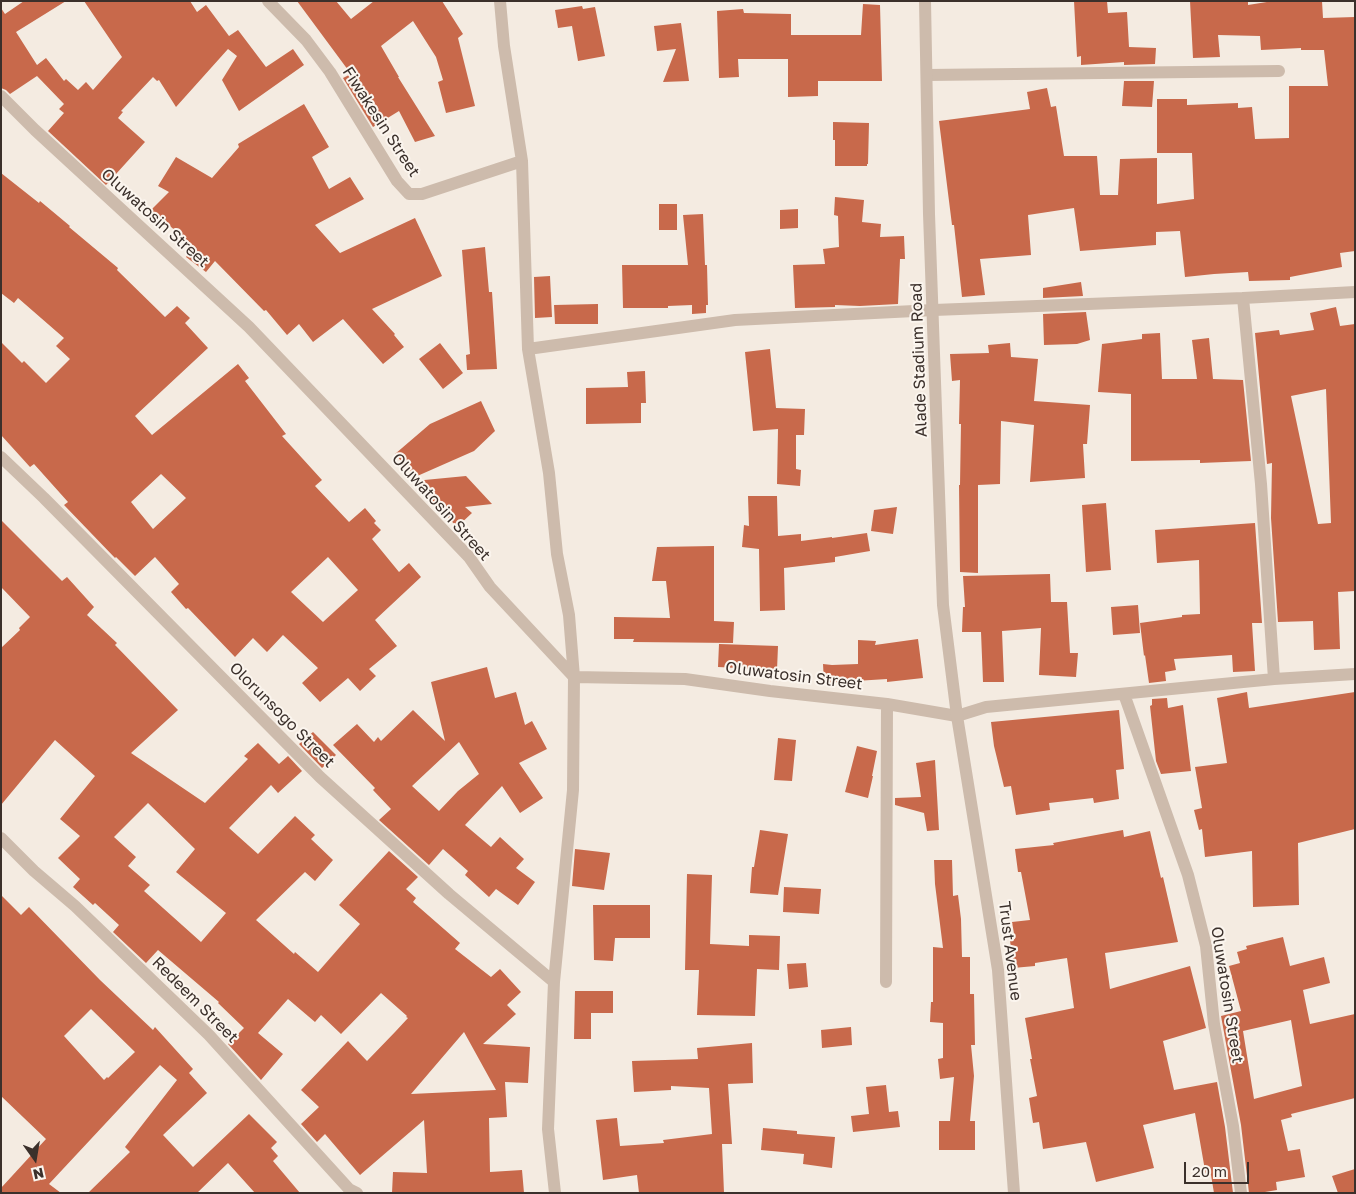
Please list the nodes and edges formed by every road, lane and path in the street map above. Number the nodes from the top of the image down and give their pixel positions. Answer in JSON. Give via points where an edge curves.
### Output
{"nodes":[{"id":1,"x":268,"y":1,"type":"edge"},
{"id":2,"x":500,"y":1,"type":"edge"},
{"id":3,"x":925,"y":1,"type":"edge"},
{"id":4,"x":1279,"y":70,"type":"dead end"},
{"id":5,"x":927,"y":75,"type":"junction"},
{"id":6,"x":1,"y":96,"type":"edge"},
{"id":7,"x":522,"y":161,"type":"junction"},
{"id":8,"x":1355,"y":292,"type":"edge"},
{"id":9,"x":1243,"y":298,"type":"junction"},
{"id":10,"x":934,"y":310,"type":"junction"},
{"id":11,"x":528,"y":349,"type":"junction"},
{"id":12,"x":1,"y":457,"type":"edge"},
{"id":13,"x":1355,"y":674,"type":"edge"},
{"id":14,"x":574,"y":677,"type":"junction"},
{"id":15,"x":1274,"y":679,"type":"junction"},
{"id":16,"x":1124,"y":694,"type":"junction"},
{"id":17,"x":887,"y":704,"type":"junction"},
{"id":18,"x":956,"y":716,"type":"junction"},
{"id":19,"x":1,"y":838,"type":"edge"},
{"id":20,"x":554,"y":982,"type":"junction"},
{"id":21,"x":886,"y":982,"type":"dead end"},
{"id":22,"x":357,"y":1193,"type":"edge"},
{"id":23,"x":555,"y":1193,"type":"edge"},
{"id":24,"x":1014,"y":1193,"type":"edge"},
{"id":25,"x":1241,"y":1193,"type":"edge"}],
"edges":[{"from":1,"to":7,"type":"street","name":"Fiwakesin Street","via":[[306,40],[330,72],[397,181],[409,194],[422,194]]},
{"from":2,"to":7,"type":"street"},
{"from":3,"to":5,"type":"street","name":"Alade Stadium Road"},
{"from":4,"to":5,"type":"street"},
{"from":5,"to":10,"type":"street","name":"Alade Stadium Road"},
{"from":6,"to":14,"type":"street","name":"Oluwatosin Street","via":[[249,326],[469,557],[490,587]]},
{"from":7,"to":11,"type":"street"},
{"from":8,"to":9,"type":"street"},
{"from":9,"to":10,"type":"street"},
{"from":9,"to":15,"type":"street","via":[[1261,484]]},
{"from":10,"to":11,"type":"street","via":[[735,320]]},
{"from":10,"to":18,"type":"street","name":"Alade Stadium Road","via":[[943,605]]},
{"from":11,"to":14,"type":"street","via":[[549,473],[556,554],[569,615]]},
{"from":12,"to":20,"type":"street","name":"Olorunsogo Street","via":[[320,777],[449,894]]},
{"from":13,"to":15,"type":"street"},
{"from":14,"to":17,"type":"street","name":"Oluwatosin Street","via":[[684,679]]},
{"from":14,"to":20,"type":"street","via":[[573,790]]},
{"from":15,"to":16,"type":"street"},
{"from":16,"to":18,"type":"street","via":[[986,706]]},
{"from":16,"to":25,"type":"street","name":"Oluwatosin Street","via":[[1188,875],[1206,946],[1214,1024],[1233,1126]]},
{"from":17,"to":18,"type":"street","name":"Oluwatosin Street"},
{"from":17,"to":21,"type":"street"},
{"from":18,"to":24,"type":"street","name":"Trust Avenue","via":[[998,970]]},
{"from":19,"to":22,"type":"street","name":"Redeem Street","via":[[209,1035],[349,1189]]},
{"from":20,"to":23,"type":"street","via":[[548,1129]]}]}
